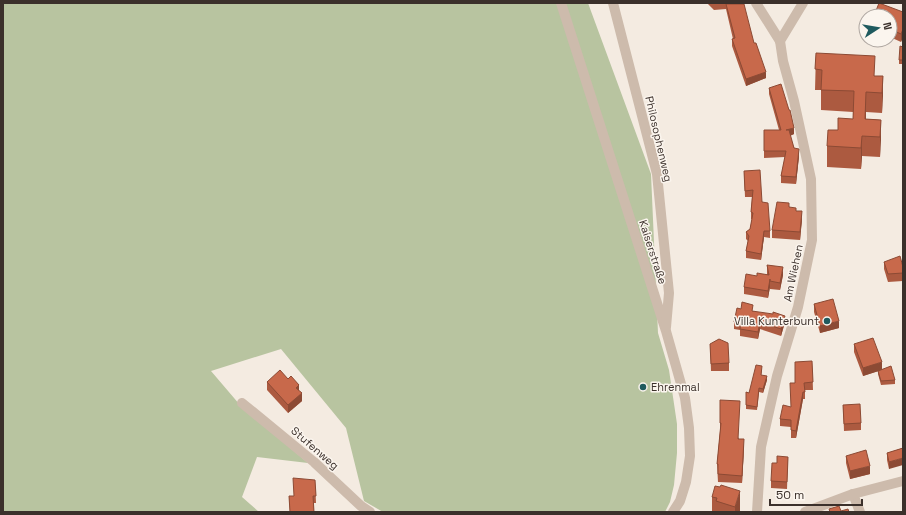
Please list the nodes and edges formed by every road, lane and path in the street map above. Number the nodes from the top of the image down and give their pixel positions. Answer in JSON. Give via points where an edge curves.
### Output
{"nodes":[{"id":1,"x":561,"y":3,"type":"edge"},
{"id":2,"x":613,"y":3,"type":"edge"},
{"id":3,"x":756,"y":3,"type":"edge"},
{"id":4,"x":804,"y":3,"type":"edge"},
{"id":5,"x":780,"y":41,"type":"junction"},
{"id":6,"x":666,"y":331,"type":"junction"},
{"id":7,"x":242,"y":403,"type":"dead end"},
{"id":8,"x":903,"y":481,"type":"edge"},
{"id":9,"x":853,"y":494,"type":"junction"},
{"id":10,"x":370,"y":512,"type":"edge"},
{"id":11,"x":673,"y":512,"type":"edge"},
{"id":12,"x":757,"y":512,"type":"edge"},
{"id":13,"x":805,"y":512,"type":"edge"},
{"id":14,"x":860,"y":512,"type":"edge"}],
"edges":[{"from":1,"to":6,"type":"street","name":"Kaiserstraße"},
{"from":2,"to":6,"type":"street","name":"Philosophenweg","via":[[657,174],[669,293]]},
{"from":3,"to":5,"type":"street"},
{"from":4,"to":5,"type":"street"},
{"from":5,"to":12,"type":"street","name":"Am Wiehen","via":[[810,178],[812,240],[798,306],[777,376],[761,447]]},
{"from":6,"to":11,"type":"street","name":"Kaiserstraße","via":[[685,398],[690,428],[690,456],[686,482],[680,502]]},
{"from":7,"to":10,"type":"street","name":"Stufenweg"},
{"from":8,"to":9,"type":"street"},
{"from":9,"to":13,"type":"street"},
{"from":9,"to":14,"type":"street"}]}
